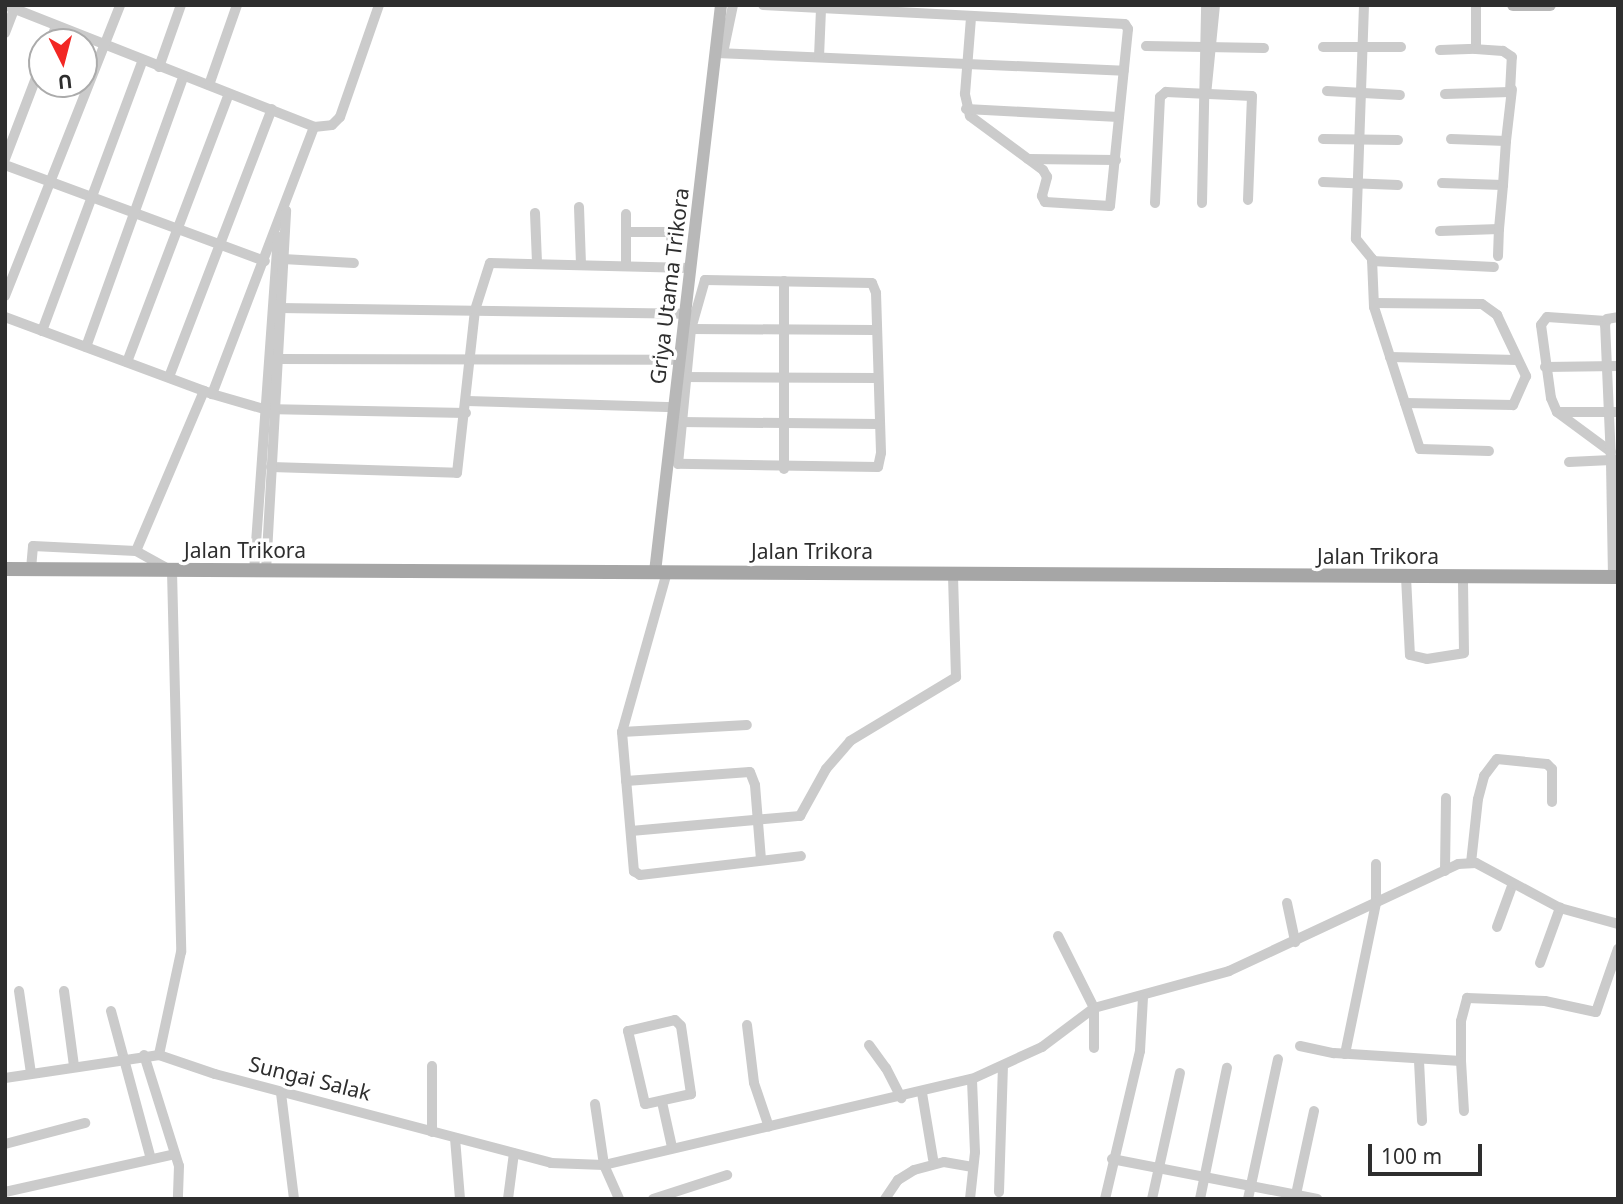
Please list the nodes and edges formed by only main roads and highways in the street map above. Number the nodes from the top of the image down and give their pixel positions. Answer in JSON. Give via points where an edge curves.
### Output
{"nodes":[{"id":1,"x":5,"y":569,"type":"edge"},
{"id":2,"x":1615,"y":577,"type":"edge"}],
"edges":[{"from":1,"to":2,"type":"main road","name":"Jalan Trikora"}]}
